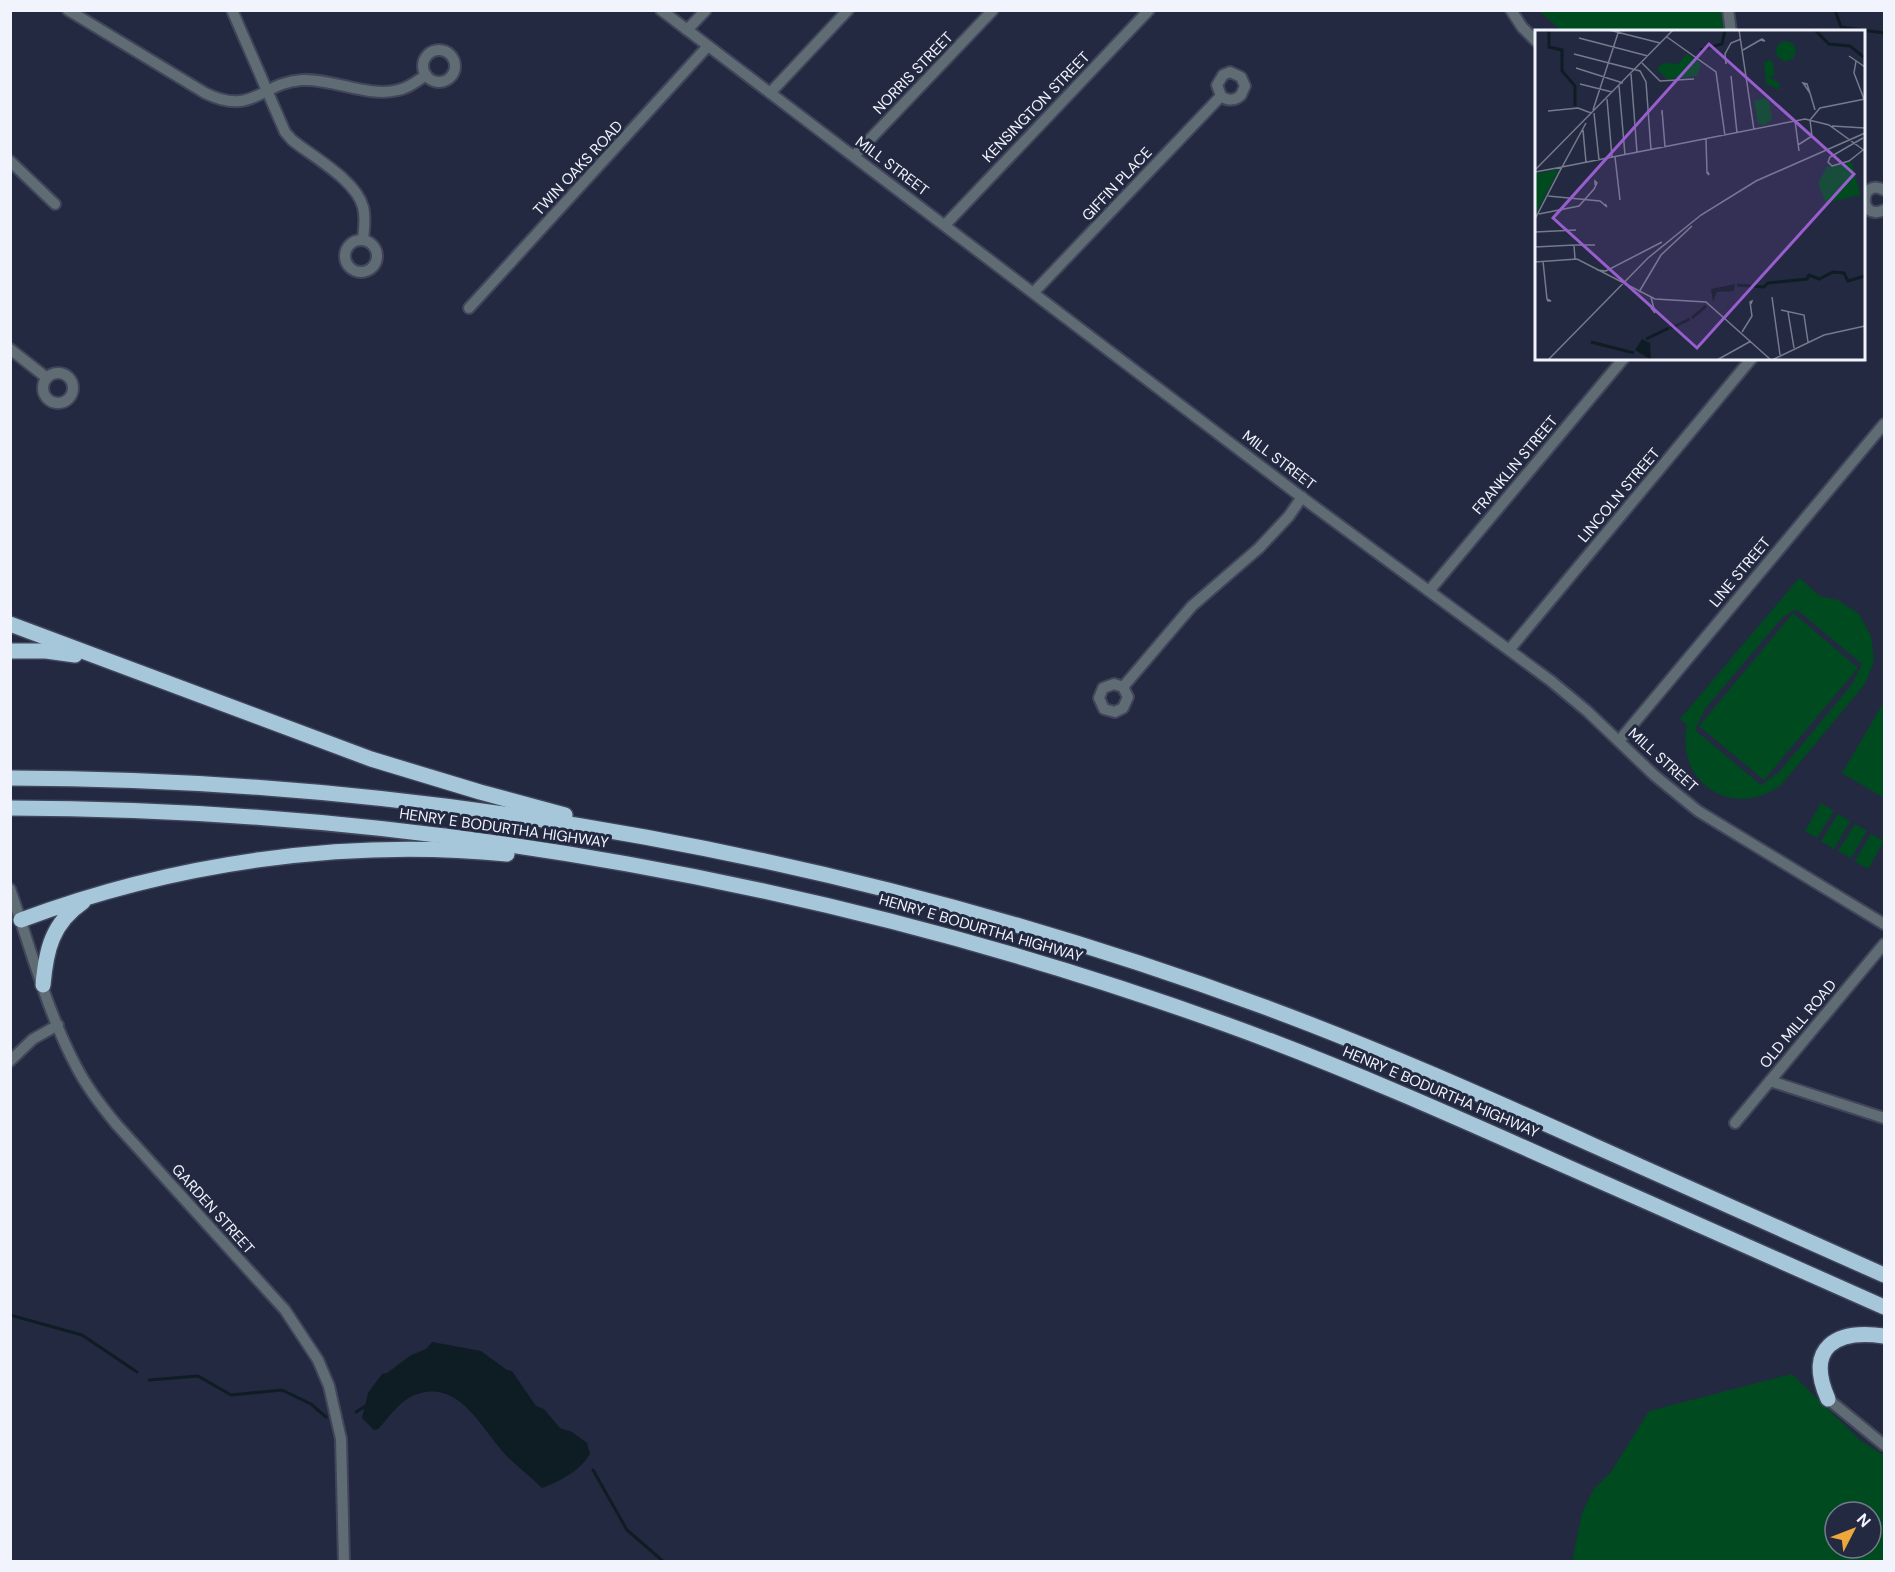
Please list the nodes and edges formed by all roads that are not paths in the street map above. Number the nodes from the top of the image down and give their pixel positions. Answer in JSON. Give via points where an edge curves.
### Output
{"nodes":[{"id":1,"x":68,"y":10,"type":"edge"},
{"id":2,"x":232,"y":10,"type":"edge"},
{"id":3,"x":661,"y":10,"type":"edge"},
{"id":4,"x":706,"y":10,"type":"edge"},
{"id":5,"x":848,"y":10,"type":"edge"},
{"id":6,"x":993,"y":10,"type":"edge"},
{"id":7,"x":1149,"y":10,"type":"edge"},
{"id":8,"x":1511,"y":10,"type":"edge"},
{"id":9,"x":1728,"y":10,"type":"edge"},
{"id":10,"x":687,"y":30,"type":"junction"},
{"id":11,"x":1731,"y":30,"type":"edge"},
{"id":12,"x":1535,"y":40,"type":"edge"},
{"id":13,"x":708,"y":46,"type":"junction"},
{"id":14,"x":426,"y":75,"type":"dead end"},
{"id":15,"x":266,"y":92,"type":"junction"},
{"id":16,"x":770,"y":93,"type":"junction"},
{"id":17,"x":1221,"y":96,"type":"dead end"},
{"id":18,"x":854,"y":156,"type":"junction"},
{"id":19,"x":10,"y":161,"type":"edge"},
{"id":20,"x":1884,"y":190,"type":"edge"},
{"id":21,"x":1865,"y":196,"type":"edge"},
{"id":22,"x":1865,"y":203,"type":"edge"},
{"id":23,"x":55,"y":204,"type":"dead end"},
{"id":24,"x":1884,"y":210,"type":"edge"},
{"id":25,"x":945,"y":225,"type":"junction"},
{"id":26,"x":363,"y":240,"type":"dead end"},
{"id":27,"x":1034,"y":292,"type":"junction"},
{"id":28,"x":469,"y":308,"type":"dead end"},
{"id":29,"x":10,"y":349,"type":"edge"},
{"id":30,"x":1621,"y":360,"type":"edge"},
{"id":31,"x":1750,"y":360,"type":"edge"},
{"id":32,"x":47,"y":378,"type":"dead end"},
{"id":33,"x":1884,"y":424,"type":"edge"},
{"id":34,"x":1302,"y":497,"type":"junction"},
{"id":35,"x":1429,"y":591,"type":"junction"},
{"id":36,"x":10,"y":624,"type":"edge"},
{"id":37,"x":1509,"y":650,"type":"junction"},
{"id":38,"x":10,"y":651,"type":"edge"},
{"id":39,"x":128,"y":668,"type":"junction"},
{"id":40,"x":1123,"y":687,"type":"dead end"},
{"id":41,"x":1619,"y":741,"type":"junction"},
{"id":42,"x":10,"y":778,"type":"edge"},
{"id":43,"x":10,"y":808,"type":"edge"},
{"id":44,"x":664,"y":842,"type":"junction"},
{"id":45,"x":724,"y":883,"type":"junction"},
{"id":46,"x":10,"y":889,"type":"edge"},
{"id":47,"x":110,"y":890,"type":"junction"},
{"id":48,"x":21,"y":920,"type":"junction"},
{"id":49,"x":1884,"y":924,"type":"edge"},
{"id":50,"x":1884,"y":944,"type":"edge"},
{"id":51,"x":43,"y":985,"type":"junction"},
{"id":52,"x":58,"y":1025,"type":"junction"},
{"id":53,"x":10,"y":1061,"type":"edge"},
{"id":54,"x":1770,"y":1082,"type":"junction"},
{"id":55,"x":1884,"y":1118,"type":"edge"},
{"id":56,"x":1736,"y":1123,"type":"dead end"},
{"id":57,"x":1884,"y":1275,"type":"edge"},
{"id":58,"x":1884,"y":1307,"type":"edge"},
{"id":59,"x":1884,"y":1336,"type":"edge"},
{"id":60,"x":1828,"y":1399,"type":"joint"},
{"id":61,"x":1884,"y":1445,"type":"edge"},
{"id":62,"x":344,"y":1562,"type":"edge"}],
"edges":[{"from":1,"to":15,"type":"street","via":[[215,98],[239,102]]},
{"from":2,"to":15,"type":"street"},
{"from":3,"to":10,"type":"street","name":"MILL STREET"},
{"from":4,"to":10,"type":"street"},
{"from":5,"to":16,"type":"street"},
{"from":6,"to":18,"type":"street","name":"NORRIS STREET"},
{"from":7,"to":25,"type":"street","name":"KENSINGTON STREET"},
{"from":8,"to":12,"type":"street"},
{"from":9,"to":11,"type":"street"},
{"from":10,"to":13,"type":"street","name":"MILL STREET"},
{"from":13,"to":16,"type":"street","name":"MILL STREET"},
{"from":13,"to":28,"type":"street","name":"TWIN OAKS ROAD"},
{"from":14,"to":15,"type":"street","via":[[392,92],[302,80]]},
{"from":15,"to":26,"type":"street","via":[[288,137],[355,190],[363,208]]},
{"from":16,"to":18,"type":"street","name":"MILL STREET"},
{"from":17,"to":27,"type":"street","name":"GIFFIN PLACE"},
{"from":18,"to":25,"type":"street","name":"MILL STREET"},
{"from":19,"to":23,"type":"street"},
{"from":20,"to":21,"type":"street","via":[[1872,188]]},
{"from":22,"to":24,"type":"street","via":[[1870,210]]},
{"from":25,"to":27,"type":"street","name":"MILL STREET"},
{"from":27,"to":34,"type":"street","name":"MILL STREET"},
{"from":29,"to":32,"type":"street"},
{"from":30,"to":35,"type":"street","name":"FRANKLIN STREET"},
{"from":31,"to":37,"type":"street","name":"LINCOLN STREET"},
{"from":33,"to":41,"type":"street","name":"LINE STREET"},
{"from":34,"to":35,"type":"street","name":"MILL STREET"},
{"from":34,"to":40,"type":"street","via":[[1259,548],[1192,606]]},
{"from":35,"to":37,"type":"street","name":"MILL STREET"},
{"from":36,"to":39,"type":"highway"},
{"from":37,"to":41,"type":"street","name":"MILL STREET","via":[[1568,694]]},
{"from":38,"to":39,"type":"highway","via":[[70,654]]},
{"from":39,"to":44,"type":"highway","via":[[392,765]]},
{"from":41,"to":49,"type":"street","name":"MILL STREET","via":[[1698,811]]},
{"from":42,"to":44,"type":"highway","name":"HENRY E BODURTHA HIGHWAY","via":[[173,782],[369,798],[532,818]]},
{"from":43,"to":45,"type":"highway","name":"HENRY E BODURTHA HIGHWAY","via":[[172,812],[367,827],[497,843]]},
{"from":44,"to":57,"type":"highway","name":"HENRY E BODURTHA HIGHWAY","via":[[824,874],[940,903],[1078,943],[1293,1017],[1414,1066]]},
{"from":45,"to":47,"type":"highway","via":[[509,855],[396,849],[325,853],[221,867]]},
{"from":45,"to":58,"type":"highway","name":"HENRY E BODURTHA HIGHWAY","via":[[977,944],[1104,982],[1246,1032],[1399,1092]]},
{"from":46,"to":48,"type":"street","name":"GARDEN STREET"},
{"from":47,"to":48,"type":"highway"},
{"from":47,"to":51,"type":"highway","via":[[81,903],[62,922],[47,949]]},
{"from":48,"to":51,"type":"street","name":"GARDEN STREET"},
{"from":50,"to":54,"type":"street","name":"OLD MILL ROAD"},
{"from":51,"to":52,"type":"street","name":"GARDEN STREET"},
{"from":52,"to":53,"type":"street","via":[[33,1039]]},
{"from":52,"to":62,"type":"street","name":"GARDEN STREET","via":[[77,1068],[104,1110],[285,1310],[318,1360],[332,1394],[341,1439]]},
{"from":54,"to":55,"type":"street"},
{"from":54,"to":56,"type":"street","name":"OLD MILL ROAD"},
{"from":59,"to":60,"type":"highway","via":[[1848,1335],[1828,1347],[1819,1372]]},
{"from":60,"to":61,"type":"street"}]}
